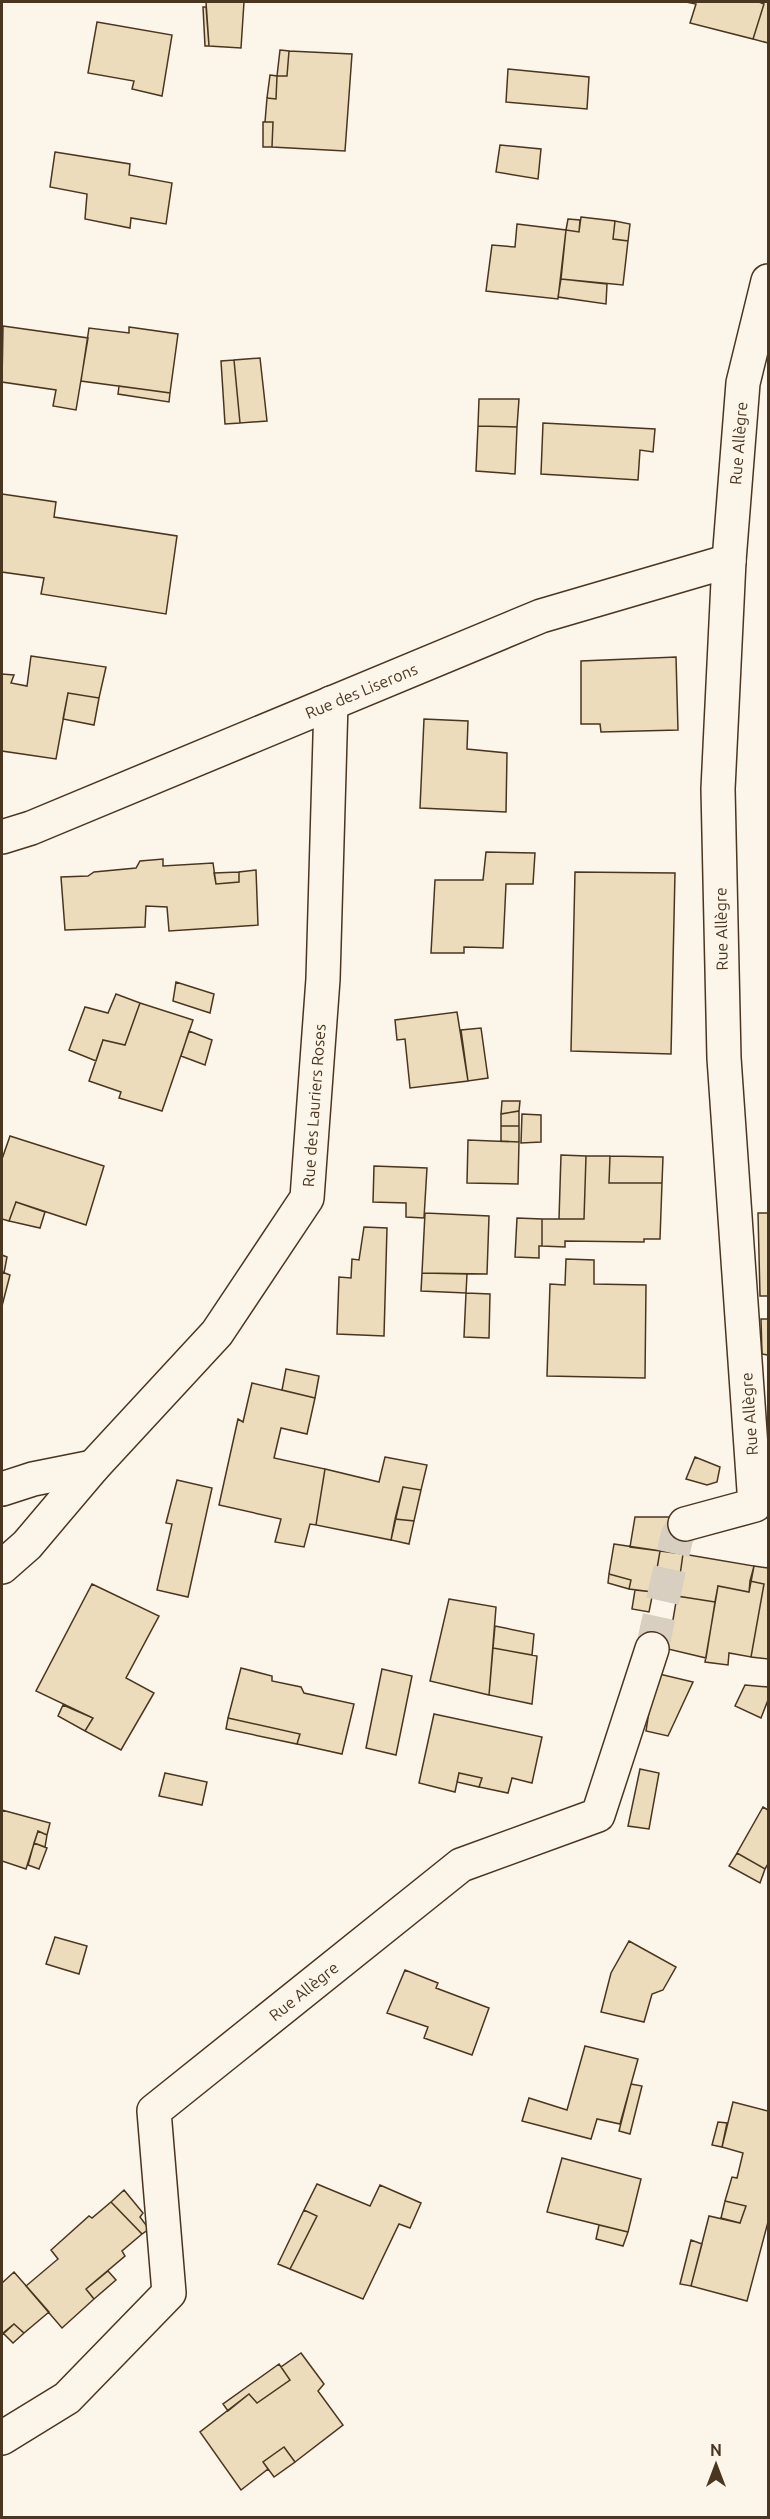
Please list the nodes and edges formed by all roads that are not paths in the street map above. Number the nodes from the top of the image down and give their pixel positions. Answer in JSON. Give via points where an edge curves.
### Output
{"nodes":[{"id":1,"x":768,"y":281,"type":"edge"},
{"id":2,"x":756,"y":386,"type":"edge"},
{"id":3,"x":729,"y":561,"type":"junction"},
{"id":4,"x":331,"y":703,"type":"junction"},
{"id":5,"x":2,"y":837,"type":"edge"},
{"id":6,"x":93,"y":1467,"type":"junction"},
{"id":7,"x":2,"y":1489,"type":"edge"},
{"id":8,"x":685,"y":1524,"type":"dead end"},
{"id":9,"x":2,"y":1567,"type":"edge"},
{"id":10,"x":652,"y":1649,"type":"tunnel mouth"},
{"id":11,"x":2,"y":2438,"type":"edge"}],
"edges":[{"from":1,"to":2,"type":"street","name":"Rue Allègre"},
{"from":2,"to":3,"type":"street","name":"Rue Allègre"},
{"from":3,"to":4,"type":"street","name":"Rue des Liserons","via":[[542,616]]},
{"from":3,"to":8,"type":"street","name":"Rue Allègre","via":[[718,789],[724,1058],[755,1505]]},
{"from":4,"to":5,"type":"street","name":"Rue des Liserons"},
{"from":4,"to":6,"type":"street","name":"Rue des Lauriers Roses","via":[[323,979],[307,1198],[217,1333]]},
{"from":6,"to":7,"type":"street"},
{"from":6,"to":9,"type":"street","name":"Rue des Lauriers Roses","via":[[27,1545]]},
{"from":10,"to":11,"type":"street","name":"Rue Allègre","via":[[598,1815],[461,1865],[154,2112],[169,2293],[67,2398]]}]}
